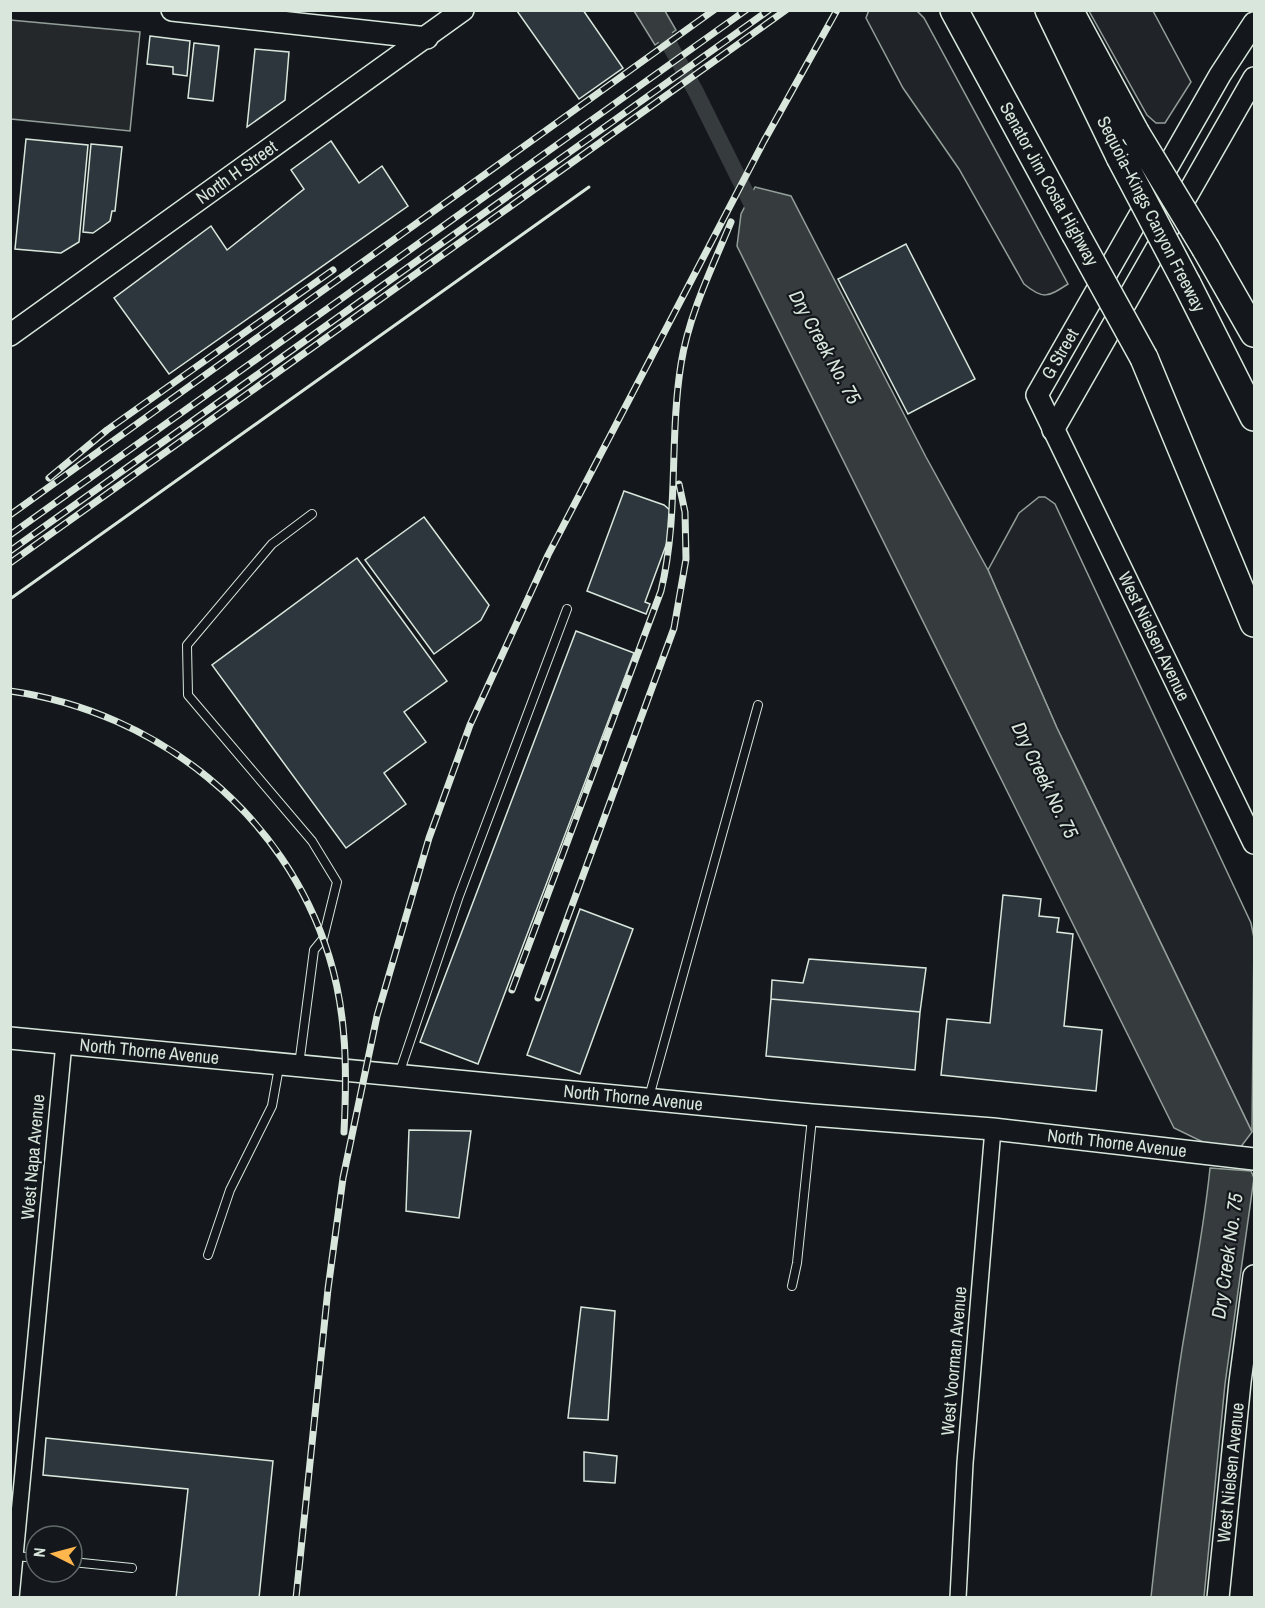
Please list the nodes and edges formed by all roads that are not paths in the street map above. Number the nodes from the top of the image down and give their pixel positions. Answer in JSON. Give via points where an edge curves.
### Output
{"nodes":[{"id":1,"x":464,"y":10,"type":"edge"},
{"id":2,"x":954,"y":10,"type":"edge"},
{"id":3,"x":1049,"y":10,"type":"edge"},
{"id":4,"x":1069,"y":10,"type":"edge"},
{"id":5,"x":181,"y":11,"type":"edge"},
{"id":6,"x":1254,"y":23,"type":"edge"},
{"id":7,"x":427,"y":38,"type":"junction"},
{"id":8,"x":1220,"y":75,"type":"junction"},
{"id":9,"x":1250,"y":86,"type":"edge"},
{"id":10,"x":1254,"y":333,"type":"edge"},
{"id":11,"x":10,"y":334,"type":"edge"},
{"id":12,"x":1144,"y":358,"type":"junction"},
{"id":13,"x":1254,"y":417,"type":"edge"},
{"id":14,"x":1053,"y":430,"type":"junction"},
{"id":15,"x":312,"y":514,"type":"dead end"},
{"id":16,"x":1254,"y":574,"type":"edge"},
{"id":17,"x":567,"y":609,"type":"dead end"},
{"id":18,"x":1254,"y":623,"type":"edge"},
{"id":19,"x":758,"y":705,"type":"dead end"},
{"id":20,"x":1254,"y":843,"type":"edge"},
{"id":21,"x":10,"y":1038,"type":"edge"},
{"id":22,"x":64,"y":1043,"type":"junction"},
{"id":23,"x":289,"y":1065,"type":"junction"},
{"id":24,"x":398,"y":1076,"type":"junction"},
{"id":25,"x":649,"y":1097,"type":"junction"},
{"id":26,"x":812,"y":1115,"type":"junction"},
{"id":27,"x":993,"y":1129,"type":"junction"},
{"id":28,"x":1254,"y":1159,"type":"edge"},
{"id":29,"x":208,"y":1255,"type":"dead end"},
{"id":30,"x":1254,"y":1276,"type":"edge"},
{"id":31,"x":792,"y":1286,"type":"dead end"},
{"id":32,"x":14,"y":1533,"type":"edge"},
{"id":33,"x":15,"y":1556,"type":"junction"},
{"id":34,"x":24,"y":1557,"type":"edge"},
{"id":35,"x":84,"y":1563,"type":"edge"},
{"id":36,"x":132,"y":1568,"type":"dead end"},
{"id":37,"x":11,"y":1598,"type":"edge"},
{"id":38,"x":958,"y":1598,"type":"edge"},
{"id":39,"x":1218,"y":1598,"type":"edge"}],
"edges":[{"from":1,"to":7,"type":"street","name":"North H Street"},
{"from":2,"to":12,"type":"highway","name":"Senator Jim Costa Highway","bridge":true},
{"from":3,"to":13,"type":"highway","name":"Sequoia–Kings Canyon Freeway","bridge":true},
{"from":4,"to":10,"type":"highway","bridge":true,"via":[[1135,132]]},
{"from":5,"to":7,"type":"street"},
{"from":6,"to":8,"type":"street","name":"G Street"},
{"from":7,"to":11,"type":"street","name":"North H Street"},
{"from":8,"to":9,"type":"street"},
{"from":8,"to":14,"type":"street","name":"G Street","via":[[1037,395]]},
{"from":9,"to":14,"type":"street","name":"G Street"},
{"from":12,"to":16,"type":"highway"},
{"from":12,"to":18,"type":"highway"},
{"from":14,"to":20,"type":"street","name":"West Nielsen Avenue"},
{"from":15,"to":23,"type":"lane","via":[[272,544],[187,645],[188,695],[312,841],[337,882],[323,939],[314,950]]},
{"from":17,"to":24,"type":"lane","via":[[459,896]]},
{"from":19,"to":25,"type":"lane"},
{"from":21,"to":22,"type":"street","name":"North Thorne Avenue"},
{"from":22,"to":23,"type":"street","name":"North Thorne Avenue"},
{"from":22,"to":32,"type":"street","name":"West Napa Avenue"},
{"from":23,"to":24,"type":"street","name":"North Thorne Avenue"},
{"from":23,"to":29,"type":"lane","via":[[230,1190]]},
{"from":24,"to":25,"type":"street","name":"North Thorne Avenue"},
{"from":25,"to":26,"type":"street","name":"North Thorne Avenue"},
{"from":26,"to":27,"type":"street","name":"North Thorne Avenue"},
{"from":26,"to":31,"type":"lane"},
{"from":27,"to":28,"type":"street","name":"North Thorne Avenue"},
{"from":27,"to":38,"type":"street","name":"West Voorman Avenue"},
{"from":30,"to":39,"type":"street","name":"West Nielsen Avenue"},
{"from":32,"to":33,"type":"street","name":"West Napa Avenue"},
{"from":33,"to":34,"type":"lane"},
{"from":33,"to":37,"type":"street","name":"West Napa Avenue"},
{"from":35,"to":36,"type":"lane"}]}
